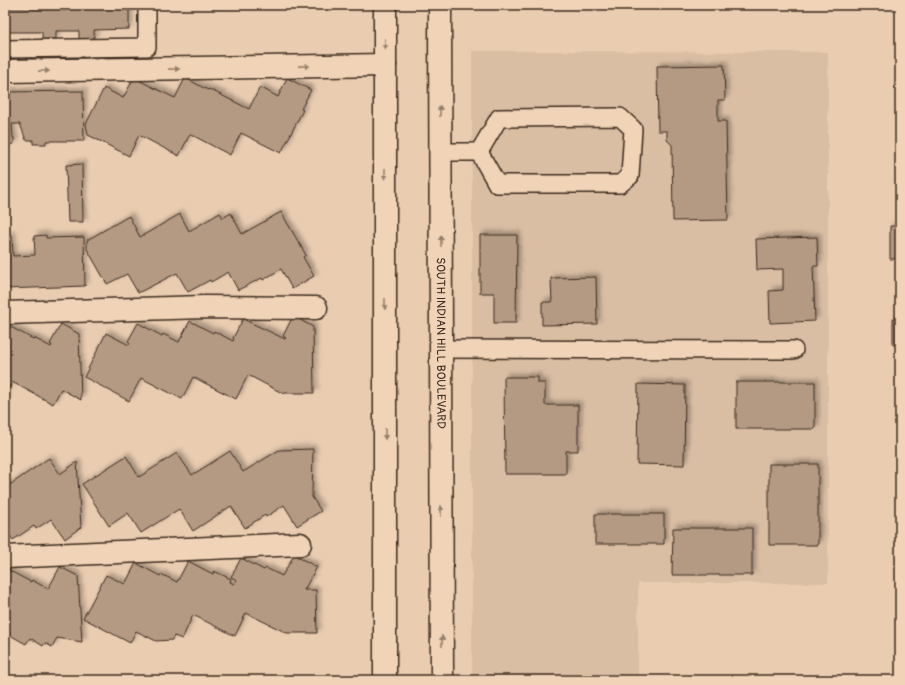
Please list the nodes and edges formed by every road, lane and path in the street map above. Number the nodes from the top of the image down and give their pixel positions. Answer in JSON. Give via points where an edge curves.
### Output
{"nodes":[{"id":1,"x":147,"y":5,"type":"edge"},
{"id":2,"x":385,"y":5,"type":"edge"},
{"id":3,"x":440,"y":5,"type":"edge"},
{"id":4,"x":5,"y":49,"type":"edge"},
{"id":5,"x":386,"y":65,"type":"junction"},
{"id":6,"x":5,"y":71,"type":"edge"},
{"id":7,"x":440,"y":152,"type":"junction"},
{"id":8,"x":479,"y":152,"type":"junction"},
{"id":9,"x":316,"y":308,"type":"dead end"},
{"id":10,"x":5,"y":313,"type":"edge"},
{"id":11,"x":441,"y":349,"type":"junction"},
{"id":12,"x":794,"y":350,"type":"dead end"},
{"id":13,"x":300,"y":544,"type":"dead end"},
{"id":14,"x":5,"y":557,"type":"edge"},
{"id":15,"x":385,"y":680,"type":"edge"},
{"id":16,"x":442,"y":680,"type":"edge"}],
"edges":[{"from":1,"to":4,"type":"lane","via":[[147,47]]},
{"from":2,"to":5,"type":"main road","one_way":true},
{"from":7,"to":3,"type":"main road","name":"SOUTH INDIAN HILL BOULEVARD","one_way":true},
{"from":6,"to":5,"type":"main road","one_way":true},
{"from":5,"to":15,"type":"main road","one_way":true},
{"from":7,"to":8,"type":"lane"},
{"from":11,"to":7,"type":"main road","name":"SOUTH INDIAN HILL BOULEVARD","one_way":true},
{"from":8,"to":8,"type":"lane","via":[[497,184],[620,184],[630,176],[633,129],[620,117],[499,118]]},
{"from":9,"to":10,"type":"main road","via":[[204,307]]},
{"from":11,"to":12,"type":"lane"},
{"from":16,"to":11,"type":"main road","name":"SOUTH INDIAN HILL BOULEVARD","one_way":true},
{"from":13,"to":14,"type":"main road"}]}
